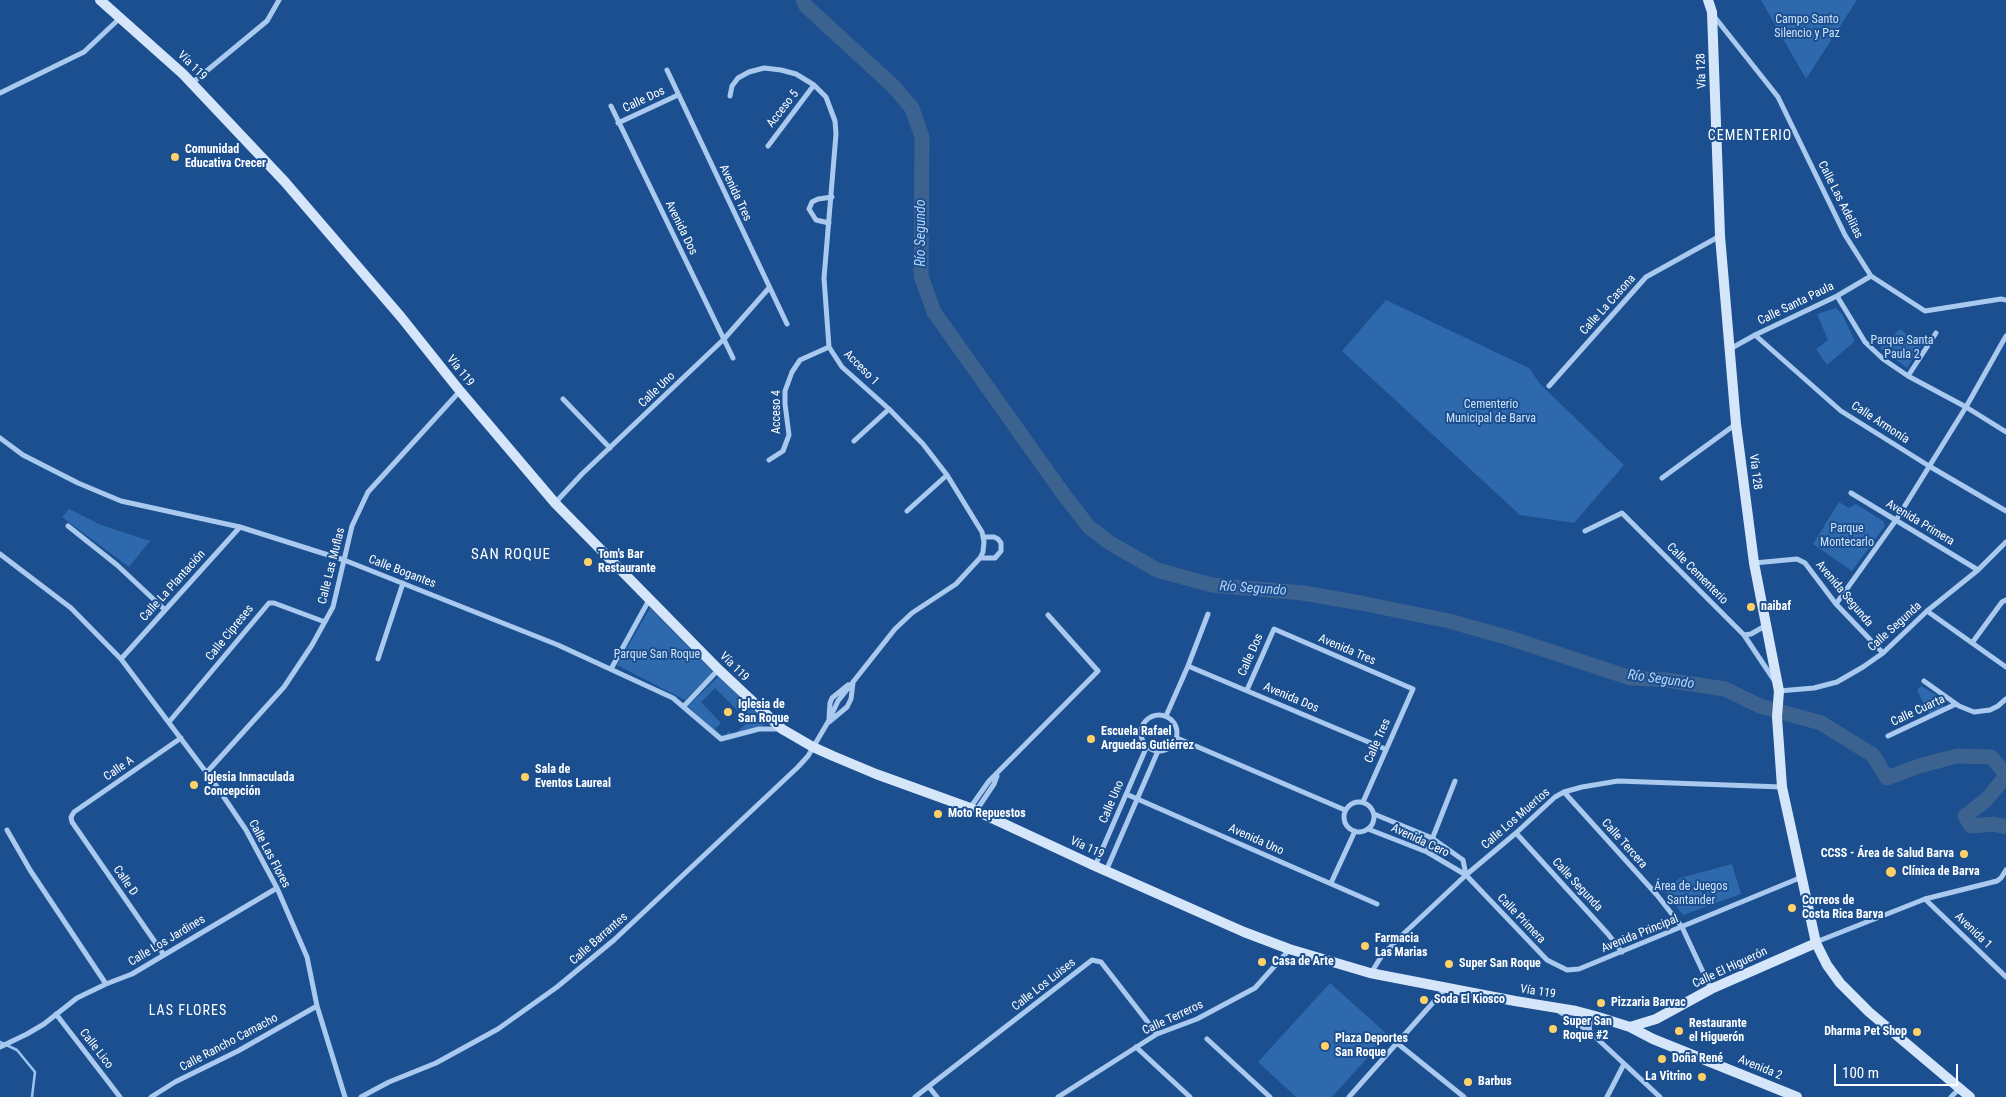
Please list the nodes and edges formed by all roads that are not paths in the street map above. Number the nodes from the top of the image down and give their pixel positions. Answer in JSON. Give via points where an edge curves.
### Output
{"nodes":[{"id":1,"x":100,"y":0,"type":"edge"},
{"id":2,"x":280,"y":0,"type":"edge"},
{"id":3,"x":1708,"y":0,"type":"edge"},
{"id":4,"x":1712,"y":12,"type":"junction"},
{"id":5,"x":120,"y":18,"type":"junction"},
{"id":6,"x":666,"y":70,"type":"dead end"},
{"id":7,"x":192,"y":83,"type":"junction"},
{"id":8,"x":814,"y":85,"type":"junction"},
{"id":9,"x":0,"y":93,"type":"edge"},
{"id":10,"x":678,"y":96,"type":"junction"},
{"id":11,"x":730,"y":96,"type":"dead end"},
{"id":12,"x":611,"y":106,"type":"dead end"},
{"id":13,"x":618,"y":123,"type":"junction"},
{"id":14,"x":768,"y":146,"type":"dead end"},
{"id":15,"x":832,"y":197,"type":"junction"},
{"id":16,"x":829,"y":223,"type":"junction"},
{"id":17,"x":1720,"y":236,"type":"junction"},
{"id":18,"x":1871,"y":276,"type":"junction"},
{"id":19,"x":769,"y":288,"type":"junction"},
{"id":20,"x":1837,"y":296,"type":"junction"},
{"id":21,"x":2006,"y":300,"type":"edge"},
{"id":22,"x":787,"y":324,"type":"dead end"},
{"id":23,"x":1936,"y":333,"type":"dead end"},
{"id":24,"x":1755,"y":334,"type":"junction"},
{"id":25,"x":2006,"y":336,"type":"edge"},
{"id":26,"x":724,"y":339,"type":"junction"},
{"id":27,"x":829,"y":347,"type":"junction"},
{"id":28,"x":1730,"y":349,"type":"junction"},
{"id":29,"x":733,"y":358,"type":"dead end"},
{"id":30,"x":1908,"y":376,"type":"junction"},
{"id":31,"x":1549,"y":386,"type":"dead end"},
{"id":32,"x":460,"y":390,"type":"junction"},
{"id":33,"x":563,"y":399,"type":"dead end"},
{"id":34,"x":1966,"y":407,"type":"junction"},
{"id":35,"x":889,"y":409,"type":"junction"},
{"id":36,"x":1736,"y":424,"type":"junction"},
{"id":37,"x":2006,"y":432,"type":"edge"},
{"id":38,"x":0,"y":438,"type":"edge"},
{"id":39,"x":854,"y":441,"type":"dead end"},
{"id":40,"x":610,"y":448,"type":"junction"},
{"id":41,"x":769,"y":460,"type":"dead end"},
{"id":42,"x":1929,"y":466,"type":"junction"},
{"id":43,"x":948,"y":475,"type":"junction"},
{"id":44,"x":1662,"y":478,"type":"dead end"},
{"id":45,"x":1851,"y":493,"type":"dead end"},
{"id":46,"x":555,"y":503,"type":"junction"},
{"id":47,"x":907,"y":511,"type":"dead end"},
{"id":48,"x":2006,"y":511,"type":"edge"},
{"id":49,"x":1896,"y":520,"type":"junction"},
{"id":50,"x":68,"y":526,"type":"dead end"},
{"id":51,"x":240,"y":527,"type":"junction"},
{"id":52,"x":1585,"y":531,"type":"dead end"},
{"id":53,"x":984,"y":537,"type":"junction"},
{"id":54,"x":2006,"y":542,"type":"edge"},
{"id":55,"x":0,"y":554,"type":"edge"},
{"id":56,"x":980,"y":558,"type":"junction"},
{"id":57,"x":344,"y":560,"type":"junction"},
{"id":58,"x":1754,"y":562,"type":"junction"},
{"id":59,"x":1978,"y":570,"type":"junction"},
{"id":60,"x":403,"y":583,"type":"junction"},
{"id":61,"x":650,"y":600,"type":"junction"},
{"id":62,"x":2006,"y":600,"type":"edge"},
{"id":63,"x":1836,"y":604,"type":"junction"},
{"id":64,"x":166,"y":610,"type":"junction"},
{"id":65,"x":1927,"y":611,"type":"junction"},
{"id":66,"x":1208,"y":614,"type":"dead end"},
{"id":67,"x":1048,"y":615,"type":"dead end"},
{"id":68,"x":326,"y":622,"type":"junction"},
{"id":69,"x":1765,"y":626,"type":"junction"},
{"id":70,"x":1274,"y":629,"type":"joint"},
{"id":71,"x":1744,"y":635,"type":"junction"},
{"id":72,"x":1972,"y":643,"type":"junction"},
{"id":73,"x":1883,"y":653,"type":"junction"},
{"id":74,"x":121,"y":659,"type":"junction"},
{"id":75,"x":378,"y":659,"type":"dead end"},
{"id":76,"x":1188,"y":666,"type":"junction"},
{"id":77,"x":2006,"y":667,"type":"edge"},
{"id":78,"x":611,"y":669,"type":"junction"},
{"id":79,"x":719,"y":670,"type":"junction"},
{"id":80,"x":1924,"y":681,"type":"dead end"},
{"id":81,"x":853,"y":682,"type":"junction"},
{"id":82,"x":1412,"y":689,"type":"joint"},
{"id":83,"x":1247,"y":690,"type":"junction"},
{"id":84,"x":1778,"y":691,"type":"junction"},
{"id":85,"x":2006,"y":699,"type":"edge"},
{"id":86,"x":1956,"y":704,"type":"junction"},
{"id":87,"x":684,"y":706,"type":"junction"},
{"id":88,"x":1166,"y":716,"type":"junction"},
{"id":89,"x":169,"y":722,"type":"junction"},
{"id":90,"x":828,"y":722,"type":"junction"},
{"id":91,"x":782,"y":729,"type":"junction"},
{"id":92,"x":1888,"y":736,"type":"dead end"},
{"id":93,"x":181,"y":738,"type":"junction"},
{"id":94,"x":1177,"y":738,"type":"junction"},
{"id":95,"x":1147,"y":746,"type":"junction"},
{"id":96,"x":813,"y":747,"type":"junction"},
{"id":97,"x":1385,"y":749,"type":"junction"},
{"id":98,"x":1158,"y":751,"type":"junction"},
{"id":99,"x":207,"y":772,"type":"junction"},
{"id":100,"x":1455,"y":781,"type":"dead end"},
{"id":101,"x":1782,"y":787,"type":"junction"},
{"id":102,"x":1564,"y":792,"type":"junction"},
{"id":103,"x":1126,"y":794,"type":"junction"},
{"id":104,"x":1137,"y":799,"type":"junction"},
{"id":105,"x":1363,"y":802,"type":"junction"},
{"id":106,"x":973,"y":809,"type":"junction"},
{"id":107,"x":1345,"y":810,"type":"junction"},
{"id":108,"x":1374,"y":814,"type":"junction"},
{"id":109,"x":71,"y":817,"type":"joint"},
{"id":110,"x":1368,"y":829,"type":"junction"},
{"id":111,"x":7,"y":830,"type":"dead end"},
{"id":112,"x":1354,"y":832,"type":"junction"},
{"id":113,"x":1516,"y":833,"type":"junction"},
{"id":114,"x":1432,"y":838,"type":"junction"},
{"id":115,"x":1427,"y":852,"type":"junction"},
{"id":116,"x":1095,"y":866,"type":"junction"},
{"id":117,"x":2006,"y":870,"type":"edge"},
{"id":118,"x":1106,"y":871,"type":"junction"},
{"id":119,"x":1466,"y":875,"type":"junction"},
{"id":120,"x":1802,"y":877,"type":"junction"},
{"id":121,"x":1331,"y":883,"type":"junction"},
{"id":122,"x":276,"y":888,"type":"junction"},
{"id":123,"x":1925,"y":899,"type":"junction"},
{"id":124,"x":1377,"y":904,"type":"dead end"},
{"id":125,"x":1682,"y":927,"type":"junction"},
{"id":126,"x":1816,"y":943,"type":"junction"},
{"id":127,"x":1289,"y":949,"type":"junction"},
{"id":128,"x":1622,"y":952,"type":"junction"},
{"id":129,"x":164,"y":955,"type":"junction"},
{"id":130,"x":1567,"y":970,"type":"joint"},
{"id":131,"x":1370,"y":973,"type":"junction"},
{"id":132,"x":2006,"y":977,"type":"edge"},
{"id":133,"x":106,"y":984,"type":"junction"},
{"id":134,"x":1446,"y":988,"type":"junction"},
{"id":135,"x":1711,"y":989,"type":"junction"},
{"id":136,"x":317,"y":1006,"type":"junction"},
{"id":137,"x":1554,"y":1008,"type":"junction"},
{"id":138,"x":56,"y":1014,"type":"junction"},
{"id":139,"x":1595,"y":1016,"type":"junction"},
{"id":140,"x":1656,"y":1019,"type":"junction"},
{"id":141,"x":1630,"y":1027,"type":"junction"},
{"id":142,"x":1590,"y":1032,"type":"junction"},
{"id":143,"x":1157,"y":1034,"type":"junction"},
{"id":144,"x":1207,"y":1038,"type":"dead end"},
{"id":145,"x":1653,"y":1039,"type":"junction"},
{"id":146,"x":1397,"y":1043,"type":"junction"},
{"id":147,"x":0,"y":1046,"type":"edge"},
{"id":148,"x":1136,"y":1047,"type":"junction"},
{"id":149,"x":1624,"y":1064,"type":"junction"},
{"id":150,"x":929,"y":1087,"type":"junction"},
{"id":151,"x":1960,"y":1088,"type":"junction"},
{"id":152,"x":120,"y":1097,"type":"edge"},
{"id":153,"x":151,"y":1097,"type":"edge"},
{"id":154,"x":345,"y":1097,"type":"edge"},
{"id":155,"x":361,"y":1097,"type":"edge"},
{"id":156,"x":915,"y":1097,"type":"edge"},
{"id":157,"x":937,"y":1097,"type":"edge"},
{"id":158,"x":1058,"y":1097,"type":"edge"},
{"id":159,"x":1190,"y":1097,"type":"edge"},
{"id":160,"x":1270,"y":1097,"type":"edge"},
{"id":161,"x":1349,"y":1097,"type":"edge"},
{"id":162,"x":1464,"y":1097,"type":"edge"},
{"id":163,"x":1607,"y":1097,"type":"edge"},
{"id":164,"x":1660,"y":1097,"type":"edge"},
{"id":165,"x":1798,"y":1097,"type":"edge"},
{"id":166,"x":1950,"y":1097,"type":"edge"},
{"id":167,"x":1970,"y":1097,"type":"edge"}],
"edges":[{"from":1,"to":5,"type":"main road","name":"Vía 119"},
{"from":2,"to":7,"type":"street","via":[[268,21]]},
{"from":3,"to":4,"type":"main road","name":"Vía 128"},
{"from":4,"to":17,"type":"main road","name":"Vía 128"},
{"from":4,"to":18,"type":"street","name":"Calle Las Adelitas","via":[[1778,97],[1845,235]]},
{"from":5,"to":7,"type":"main road","name":"Vía 119"},
{"from":5,"to":9,"type":"street","via":[[84,52]]},
{"from":6,"to":10,"type":"street","name":"Avenida Tres"},
{"from":7,"to":32,"type":"main road","name":"Vía 119","via":[[297,196]]},
{"from":8,"to":11,"type":"street","name":"Acceso 1","via":[[796,74],[764,68],[738,78]]},
{"from":8,"to":14,"type":"street","name":"Acceso 5"},
{"from":8,"to":15,"type":"street","name":"Acceso 1","via":[[826,97],[835,121]]},
{"from":10,"to":13,"type":"street","name":"Calle Dos"},
{"from":10,"to":19,"type":"street","name":"Avenida Tres"},
{"from":12,"to":13,"type":"street","name":"Avenida Dos"},
{"from":13,"to":26,"type":"street","name":"Avenida Dos"},
{"from":15,"to":16,"type":"street","name":"Acceso 1"},
{"from":15,"to":16,"type":"street","via":[[812,202],[809,209],[816,220]]},
{"from":16,"to":27,"type":"street","name":"Acceso 1","via":[[824,278]]},
{"from":17,"to":28,"type":"main road","name":"Vía 128"},
{"from":17,"to":31,"type":"street","name":"Calle La Casona","via":[[1646,277]]},
{"from":18,"to":20,"type":"street","name":"Calle Santa Paula"},
{"from":18,"to":21,"type":"street","name":"Calle Las Adelitas","via":[[1925,311]]},
{"from":19,"to":22,"type":"street","name":"Avenida Tres"},
{"from":19,"to":26,"type":"street","name":"Calle Uno"},
{"from":20,"to":24,"type":"street","name":"Calle Santa Paula"},
{"from":20,"to":30,"type":"street","via":[[1865,342],[1883,360]]},
{"from":23,"to":30,"type":"street"},
{"from":24,"to":28,"type":"street","name":"Calle Santa Paula"},
{"from":24,"to":42,"type":"street","name":"Calle Armonía","via":[[1842,411]]},
{"from":25,"to":34,"type":"street"},
{"from":26,"to":29,"type":"street","name":"Avenida Dos"},
{"from":26,"to":40,"type":"street","name":"Calle Uno"},
{"from":27,"to":35,"type":"street","name":"Acceso 1","via":[[842,367]]},
{"from":27,"to":41,"type":"street","name":"Acceso 4","via":[[800,360],[792,372],[785,391],[789,434],[783,451]]},
{"from":28,"to":36,"type":"main road","name":"Vía 128"},
{"from":30,"to":34,"type":"street"},
{"from":32,"to":46,"type":"main road","name":"Vía 119"},
{"from":32,"to":57,"type":"street","name":"Calle Las Muflas","via":[[368,492],[352,526]]},
{"from":33,"to":40,"type":"street"},
{"from":34,"to":37,"type":"street"},
{"from":34,"to":42,"type":"street"},
{"from":35,"to":39,"type":"street"},
{"from":35,"to":43,"type":"street","name":"Acceso 1","via":[[924,444]]},
{"from":36,"to":44,"type":"street"},
{"from":36,"to":58,"type":"main road","name":"Vía 128"},
{"from":38,"to":51,"type":"street","name":"Calle Bogantes","via":[[23,455],[121,501]]},
{"from":40,"to":46,"type":"street","name":"Calle Uno"},
{"from":42,"to":48,"type":"street","name":"Calle Armonía"},
{"from":42,"to":49,"type":"street"},
{"from":43,"to":47,"type":"street"},
{"from":43,"to":53,"type":"street","name":"Acceso 1"},
{"from":45,"to":49,"type":"street","name":"Avenida Primera"},
{"from":46,"to":61,"type":"main road","name":"Vía 119"},
{"from":49,"to":59,"type":"street","name":"Avenida Primera"},
{"from":49,"to":63,"type":"street"},
{"from":50,"to":64,"type":"street"},
{"from":51,"to":57,"type":"street","name":"Calle Bogantes"},
{"from":51,"to":64,"type":"street","name":"Calle La Plantación"},
{"from":52,"to":71,"type":"street","name":"Calle Cementerio","via":[[1622,513]]},
{"from":53,"to":56,"type":"street"},
{"from":53,"to":56,"type":"street","via":[[998,539],[1002,551],[995,558]]},
{"from":54,"to":59,"type":"street","name":"Calle Segunda"},
{"from":55,"to":74,"type":"street","name":"Calle Las Flores","via":[[71,608]]},
{"from":56,"to":81,"type":"street","via":[[956,584],[906,618]]},
{"from":57,"to":60,"type":"street","name":"Calle Bogantes"},
{"from":57,"to":68,"type":"street","name":"Calle Las Muflas"},
{"from":58,"to":63,"type":"street","name":"Avenida Segunda","via":[[1798,559],[1805,563]]},
{"from":58,"to":69,"type":"main road","name":"Vía 128"},
{"from":59,"to":65,"type":"street","name":"Calle Segunda"},
{"from":60,"to":75,"type":"street"},
{"from":60,"to":78,"type":"street","name":"Calle Bogantes"},
{"from":61,"to":78,"type":"street"},
{"from":61,"to":79,"type":"main road","name":"Vía 119"},
{"from":62,"to":72,"type":"street"},
{"from":63,"to":73,"type":"street","name":"Avenida Segunda"},
{"from":64,"to":74,"type":"street","name":"Calle La Plantación"},
{"from":65,"to":72,"type":"street"},
{"from":65,"to":73,"type":"street","name":"Calle Segunda"},
{"from":66,"to":76,"type":"street"},
{"from":67,"to":106,"type":"street","via":[[1098,671],[997,775],[994,784]]},
{"from":68,"to":89,"type":"street","name":"Calle Cipreses","via":[[269,603]]},
{"from":68,"to":99,"type":"street","name":"Calle Las Muflas","via":[[284,687]]},
{"from":69,"to":71,"type":"street"},
{"from":69,"to":84,"type":"main road","name":"Vía 128"},
{"from":70,"to":82,"type":"street","name":"Avenida Tres"},
{"from":70,"to":83,"type":"street","name":"Calle Dos"},
{"from":71,"to":84,"type":"street","name":"Calle Cementerio"},
{"from":72,"to":77,"type":"street"},
{"from":73,"to":84,"type":"street","name":"Calle Segunda","via":[[1837,682]]},
{"from":74,"to":89,"type":"street","name":"Calle Las Flores"},
{"from":76,"to":83,"type":"street","name":"Avenida Dos"},
{"from":76,"to":88,"type":"street"},
{"from":78,"to":87,"type":"street","name":"Calle Bogantes"},
{"from":79,"to":87,"type":"street"},
{"from":79,"to":91,"type":"main road","name":"Vía 119"},
{"from":80,"to":86,"type":"street"},
{"from":81,"to":90,"type":"street","via":[[838,701]]},
{"from":81,"to":90,"type":"street","via":[[847,707]]},
{"from":82,"to":97,"type":"street","name":"Calle Tres"},
{"from":83,"to":97,"type":"street","name":"Avenida Dos"},
{"from":84,"to":101,"type":"main road","name":"Vía 128"},
{"from":85,"to":86,"type":"street","via":[[1981,713]]},
{"from":86,"to":92,"type":"street","name":"Calle Cuarta"},
{"from":87,"to":91,"type":"street","name":"Calle Bogantes","via":[[721,739],[759,729]]},
{"from":88,"to":94,"type":"street","via":[[1177,727]]},
{"from":88,"to":95,"type":"street","via":[[1155,715],[1142,725],[1141,736]]},
{"from":89,"to":93,"type":"street","name":"Calle Las Flores"},
{"from":90,"to":96,"type":"street"},
{"from":91,"to":96,"type":"main road","name":"Vía 119"},
{"from":93,"to":99,"type":"street","name":"Calle Las Flores"},
{"from":93,"to":109,"type":"street","name":"Calle A"},
{"from":94,"to":98,"type":"street","via":[[1170,748]]},
{"from":94,"to":107,"type":"street"},
{"from":95,"to":98,"type":"street"},
{"from":95,"to":103,"type":"street","name":"Calle Uno"},
{"from":96,"to":106,"type":"main road","name":"Vía 119"},
{"from":96,"to":155,"type":"street","name":"Calle Barrantes","via":[[798,767],[614,940],[524,1013],[436,1063]]},
{"from":97,"to":105,"type":"street","name":"Calle Tres"},
{"from":98,"to":104,"type":"street","name":"Calle Uno"},
{"from":99,"to":122,"type":"street","name":"Calle Las Flores","via":[[246,830]]},
{"from":100,"to":114,"type":"street"},
{"from":101,"to":102,"type":"street","name":"Calle Los Muertos","via":[[1618,781]]},
{"from":101,"to":120,"type":"main road","name":"Vía 128"},
{"from":102,"to":113,"type":"street","name":"Calle Los Muertos"},
{"from":102,"to":125,"type":"street","name":"Calle Tercera"},
{"from":103,"to":104,"type":"street","name":"Avenida Uno"},
{"from":103,"to":116,"type":"street","name":"Calle Uno"},
{"from":104,"to":118,"type":"street","name":"Calle Uno"},
{"from":104,"to":121,"type":"street","name":"Avenida Uno"},
{"from":105,"to":107,"type":"street","via":[[1353,803]]},
{"from":105,"to":108,"type":"street"},
{"from":106,"to":116,"type":"main road","name":"Vía 119"},
{"from":107,"to":112,"type":"street","via":[[1346,825]]},
{"from":108,"to":110,"type":"street"},
{"from":108,"to":114,"type":"street","name":"Avenida Cero"},
{"from":109,"to":129,"type":"street","name":"Calle D"},
{"from":110,"to":112,"type":"street"},
{"from":110,"to":115,"type":"street","name":"Avenida Cero"},
{"from":111,"to":133,"type":"street"},
{"from":112,"to":121,"type":"street"},
{"from":113,"to":119,"type":"street","name":"Calle Los Muertos"},
{"from":113,"to":128,"type":"street","name":"Calle Segunda"},
{"from":114,"to":115,"type":"street"},
{"from":114,"to":119,"type":"street","name":"Avenida Cero","via":[[1463,860]]},
{"from":115,"to":119,"type":"street","name":"Avenida Cero"},
{"from":116,"to":118,"type":"main road","name":"Vía 119"},
{"from":117,"to":123,"type":"street","via":[[1997,881]]},
{"from":118,"to":127,"type":"main road","name":"Vía 119"},
{"from":119,"to":130,"type":"street","name":"Calle Primera","via":[[1547,960]]},
{"from":119,"to":131,"type":"street","name":"Calle Los Muertos","via":[[1398,939]]},
{"from":120,"to":125,"type":"street","name":"Avenida Principal"},
{"from":120,"to":126,"type":"main road","name":"Vía 128"},
{"from":121,"to":124,"type":"street","name":"Avenida Uno"},
{"from":122,"to":129,"type":"street","name":"Calle Los Jardines"},
{"from":122,"to":136,"type":"street","name":"Calle Las Flores","via":[[307,957]]},
{"from":123,"to":126,"type":"street"},
{"from":123,"to":132,"type":"street","name":"Avenida 1"},
{"from":125,"to":128,"type":"street","name":"Avenida Principal"},
{"from":125,"to":135,"type":"street","name":"Calle Tercera"},
{"from":126,"to":135,"type":"main road","name":"Calle El Higuerón"},
{"from":126,"to":151,"type":"main road","name":"Vía 128","via":[[1840,983],[1869,1012]]},
{"from":127,"to":131,"type":"main road","name":"Vía 119"},
{"from":127,"to":143,"type":"street","name":"Calle Terreros","via":[[1255,988],[1197,1018]]},
{"from":128,"to":130,"type":"street","name":"Avenida Principal","via":[[1580,969]]},
{"from":129,"to":133,"type":"street","name":"Calle Los Jardines","via":[[132,974]]},
{"from":131,"to":134,"type":"main road","name":"Vía 119"},
{"from":133,"to":138,"type":"street","name":"Calle Los Jardines","via":[[77,998]]},
{"from":134,"to":137,"type":"main road","name":"Vía 119"},
{"from":134,"to":146,"type":"street"},
{"from":135,"to":140,"type":"main road","name":"Calle El Higuerón"},
{"from":136,"to":153,"type":"street","name":"Calle Rancho Camacho"},
{"from":136,"to":154,"type":"street","name":"Calle Las Flores"},
{"from":137,"to":139,"type":"main road","name":"Vía 119"},
{"from":137,"to":142,"type":"street"},
{"from":138,"to":147,"type":"street","name":"Calle Los Jardines","via":[[44,1024]]},
{"from":138,"to":152,"type":"street","name":"Calle Lico"},
{"from":139,"to":141,"type":"main road","name":"Vía 119"},
{"from":139,"to":142,"type":"street","via":[[1589,1025]]},
{"from":140,"to":141,"type":"main road","name":"Calle El Higuerón"},
{"from":140,"to":145,"type":"main road","via":[[1647,1029]]},
{"from":141,"to":145,"type":"main road","name":"Avenida 2"},
{"from":142,"to":149,"type":"street"},
{"from":143,"to":148,"type":"street","name":"Calle Terreros"},
{"from":143,"to":150,"type":"street","name":"Calle Los Luises","via":[[1102,962],[1092,960]]},
{"from":144,"to":160,"type":"street"},
{"from":145,"to":165,"type":"main road","name":"Avenida 2"},
{"from":146,"to":161,"type":"street"},
{"from":146,"to":162,"type":"street"},
{"from":148,"to":158,"type":"street","name":"Calle Terreros"},
{"from":148,"to":159,"type":"street"},
{"from":149,"to":163,"type":"street"},
{"from":149,"to":164,"type":"street"},
{"from":150,"to":156,"type":"street","name":"Calle Los Luises"},
{"from":150,"to":157,"type":"street"},
{"from":151,"to":166,"type":"street"},
{"from":151,"to":167,"type":"main road","name":"Vía 128"}]}
